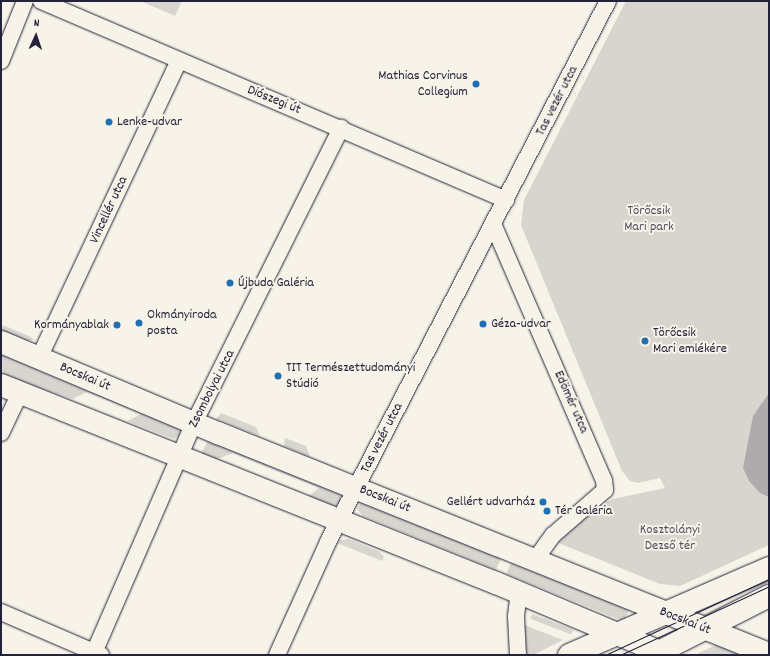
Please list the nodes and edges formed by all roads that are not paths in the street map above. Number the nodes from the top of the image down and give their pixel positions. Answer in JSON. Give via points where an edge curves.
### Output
{"nodes":[{"id":1,"x":25,"y":1,"type":"edge"},
{"id":2,"x":41,"y":1,"type":"edge"},
{"id":3,"x":608,"y":1,"type":"edge"},
{"id":4,"x":1,"y":61,"type":"edge"},
{"id":5,"x":179,"y":61,"type":"junction"},
{"id":6,"x":341,"y":128,"type":"junction"},
{"id":7,"x":506,"y":200,"type":"junction"},
{"id":8,"x":493,"y":224,"type":"junction"},
{"id":9,"x":1,"y":342,"type":"edge"},
{"id":10,"x":39,"y":358,"type":"junction"},
{"id":11,"x":11,"y":389,"type":"edge"},
{"id":12,"x":194,"y":423,"type":"junction"},
{"id":13,"x":1,"y":433,"type":"edge"},
{"id":14,"x":179,"y":458,"type":"junction"},
{"id":15,"x":356,"y":488,"type":"junction"},
{"id":16,"x":339,"y":522,"type":"junction"},
{"id":17,"x":535,"y":560,"type":"junction"},
{"id":18,"x":769,"y":569,"type":"edge"},
{"id":19,"x":519,"y":593,"type":"junction"},
{"id":20,"x":769,"y":596,"type":"edge"},
{"id":21,"x":1,"y":612,"type":"edge"},
{"id":22,"x":668,"y":614,"type":"junction"},
{"id":23,"x":703,"y":628,"type":"junction"},
{"id":24,"x":619,"y":634,"type":"junction"},
{"id":25,"x":96,"y":654,"type":"edge"},
{"id":26,"x":660,"y":654,"type":"edge"},
{"id":27,"x":769,"y":654,"type":"edge"},
{"id":28,"x":277,"y":655,"type":"edge"},
{"id":29,"x":518,"y":655,"type":"edge"},
{"id":30,"x":569,"y":655,"type":"edge"}],
"edges":[{"from":1,"to":4,"type":"street"},
{"from":2,"to":5,"type":"street","name":"Diószegi út"},
{"from":3,"to":7,"type":"street","name":"Tas vezér utca"},
{"from":5,"to":6,"type":"street","name":"Diószegi út"},
{"from":5,"to":10,"type":"street","name":"Vincellér utca"},
{"from":6,"to":7,"type":"street","name":"Diószegi út"},
{"from":6,"to":12,"type":"street","name":"Zsombolyai utca"},
{"from":7,"to":8,"type":"street","name":"Tas vezér utca"},
{"from":8,"to":15,"type":"street","name":"Tas vezér utca"},
{"from":8,"to":17,"type":"street","name":"Edömér utca","via":[[604,478],[604,490],[553,535]]},
{"from":9,"to":10,"type":"main road","name":"Bocskai út"},
{"from":10,"to":12,"type":"main road","name":"Bocskai út"},
{"from":11,"to":13,"type":"street"},
{"from":11,"to":14,"type":"main road"},
{"from":12,"to":14,"type":"street","name":"Zsombolyai utca"},
{"from":12,"to":15,"type":"main road","name":"Bocskai út"},
{"from":14,"to":16,"type":"main road"},
{"from":14,"to":25,"type":"street","name":"Zsombolyai utca"},
{"from":15,"to":16,"type":"street","name":"Tas vezér utca"},
{"from":15,"to":17,"type":"main road","name":"Bocskai út"},
{"from":16,"to":19,"type":"main road"},
{"from":16,"to":28,"type":"street","name":"Tas vezér utca"},
{"from":17,"to":22,"type":"main road","name":"Bocskai út"},
{"from":18,"to":22,"type":"main road"},
{"from":19,"to":24,"type":"main road"},
{"from":19,"to":29,"type":"street","via":[[516,616]]},
{"from":20,"to":23,"type":"main road"},
{"from":21,"to":25,"type":"street"},
{"from":22,"to":23,"type":"main road","name":"Bocskai út"},
{"from":22,"to":24,"type":"main road"},
{"from":23,"to":24,"type":"main road","via":[[666,633]]},
{"from":23,"to":26,"type":"main road"},
{"from":23,"to":27,"type":"main road","name":"Bocskai út"},
{"from":24,"to":26,"type":"main road"},
{"from":24,"to":30,"type":"main road"}]}
